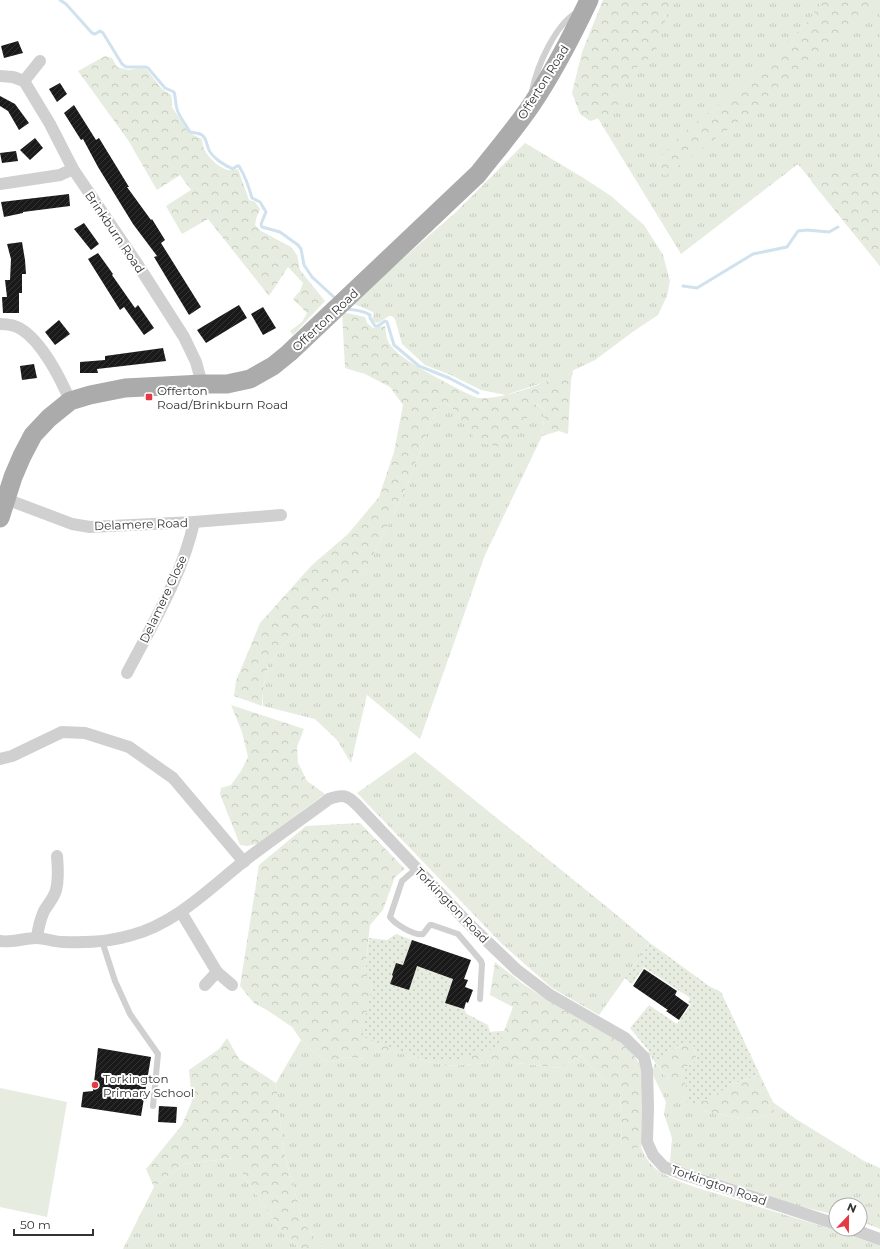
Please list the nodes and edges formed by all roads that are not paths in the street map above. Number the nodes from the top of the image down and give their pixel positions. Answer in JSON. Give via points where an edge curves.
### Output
{"nodes":[{"id":1,"x":588,"y":2,"type":"edge"},
{"id":2,"x":40,"y":61,"type":"dead end"},
{"id":3,"x":0,"y":76,"type":"edge"},
{"id":4,"x":24,"y":81,"type":"junction"},
{"id":5,"x":73,"y":169,"type":"junction"},
{"id":6,"x":0,"y":184,"type":"edge"},
{"id":7,"x":0,"y":324,"type":"edge"},
{"id":8,"x":202,"y":384,"type":"junction"},
{"id":9,"x":70,"y":401,"type":"junction"},
{"id":10,"x":6,"y":499,"type":"junction"},
{"id":11,"x":281,"y":515,"type":"dead end"},
{"id":12,"x":0,"y":518,"type":"edge"},
{"id":13,"x":194,"y":522,"type":"junction"},
{"id":14,"x":127,"y":673,"type":"dead end"},
{"id":15,"x":0,"y":759,"type":"edge"},
{"id":16,"x":57,"y":856,"type":"dead end"},
{"id":17,"x":244,"y":862,"type":"junction"},
{"id":18,"x":416,"y":868,"type":"junction"},
{"id":19,"x":181,"y":912,"type":"junction"},
{"id":20,"x":37,"y":938,"type":"junction"},
{"id":21,"x":0,"y":941,"type":"edge"},
{"id":22,"x":102,"y":941,"type":"junction"},
{"id":23,"x":217,"y":972,"type":"junction"},
{"id":24,"x":205,"y":984,"type":"dead end"},
{"id":25,"x":232,"y":985,"type":"dead end"},
{"id":26,"x":480,"y":999,"type":"dead end"},
{"id":27,"x":153,"y":1106,"type":"dead end"},
{"id":28,"x":828,"y":1221,"type":"edge"},
{"id":29,"x":868,"y":1235,"type":"edge"},
{"id":30,"x":880,"y":1239,"type":"edge"}],
"edges":[{"from":1,"to":8,"type":"main road","name":"Offerton Road","via":[[561,57],[532,104],[478,174],[273,366],[250,379],[227,384]]},
{"from":2,"to":4,"type":"street"},
{"from":3,"to":4,"type":"street","via":[[13,76]]},
{"from":4,"to":5,"type":"street","name":"Brinkburn Road"},
{"from":5,"to":6,"type":"street","via":[[60,175]]},
{"from":5,"to":8,"type":"street","name":"Brinkburn Road","via":[[184,337],[196,362]]},
{"from":7,"to":9,"type":"street","via":[[20,328],[31,337],[55,368]]},
{"from":8,"to":9,"type":"main road","name":"Offerton Road","via":[[125,388]]},
{"from":9,"to":10,"type":"main road","name":"Offerton Road","via":[[33,435],[13,477]]},
{"from":10,"to":12,"type":"main road","name":"Offerton Road"},
{"from":10,"to":13,"type":"street","name":"Delamere Road","via":[[72,524],[90,527]]},
{"from":11,"to":13,"type":"street","name":"Delamere Road"},
{"from":13,"to":14,"type":"street","name":"Delamere Close","via":[[185,555]]},
{"from":15,"to":17,"type":"street","via":[[12,756],[62,732],[85,733],[129,747],[173,778]]},
{"from":16,"to":20,"type":"street","via":[[56,891],[39,924]]},
{"from":17,"to":18,"type":"street","name":"Torkington Road","via":[[329,799],[346,796]]},
{"from":17,"to":19,"type":"street","name":"Torkington Road"},
{"from":18,"to":26,"type":"lane","via":[[402,881],[390,917],[418,934],[424,934],[432,925],[459,935],[482,964]]},
{"from":18,"to":28,"type":"street","name":"Torkington Road","via":[[517,970],[550,995],[625,1038],[644,1057],[647,1070],[647,1142],[653,1155],[664,1166]]},
{"from":19,"to":22,"type":"street","name":"Torkington Road","via":[[144,931]]},
{"from":19,"to":23,"type":"street"},
{"from":20,"to":21,"type":"street","name":"Torkington Road"},
{"from":20,"to":22,"type":"street","name":"Torkington Road","via":[[61,942]]},
{"from":22,"to":27,"type":"lane","via":[[115,981],[130,1014],[158,1054]]},
{"from":23,"to":24,"type":"street"},
{"from":23,"to":25,"type":"street"},
{"from":29,"to":30,"type":"street"}]}
